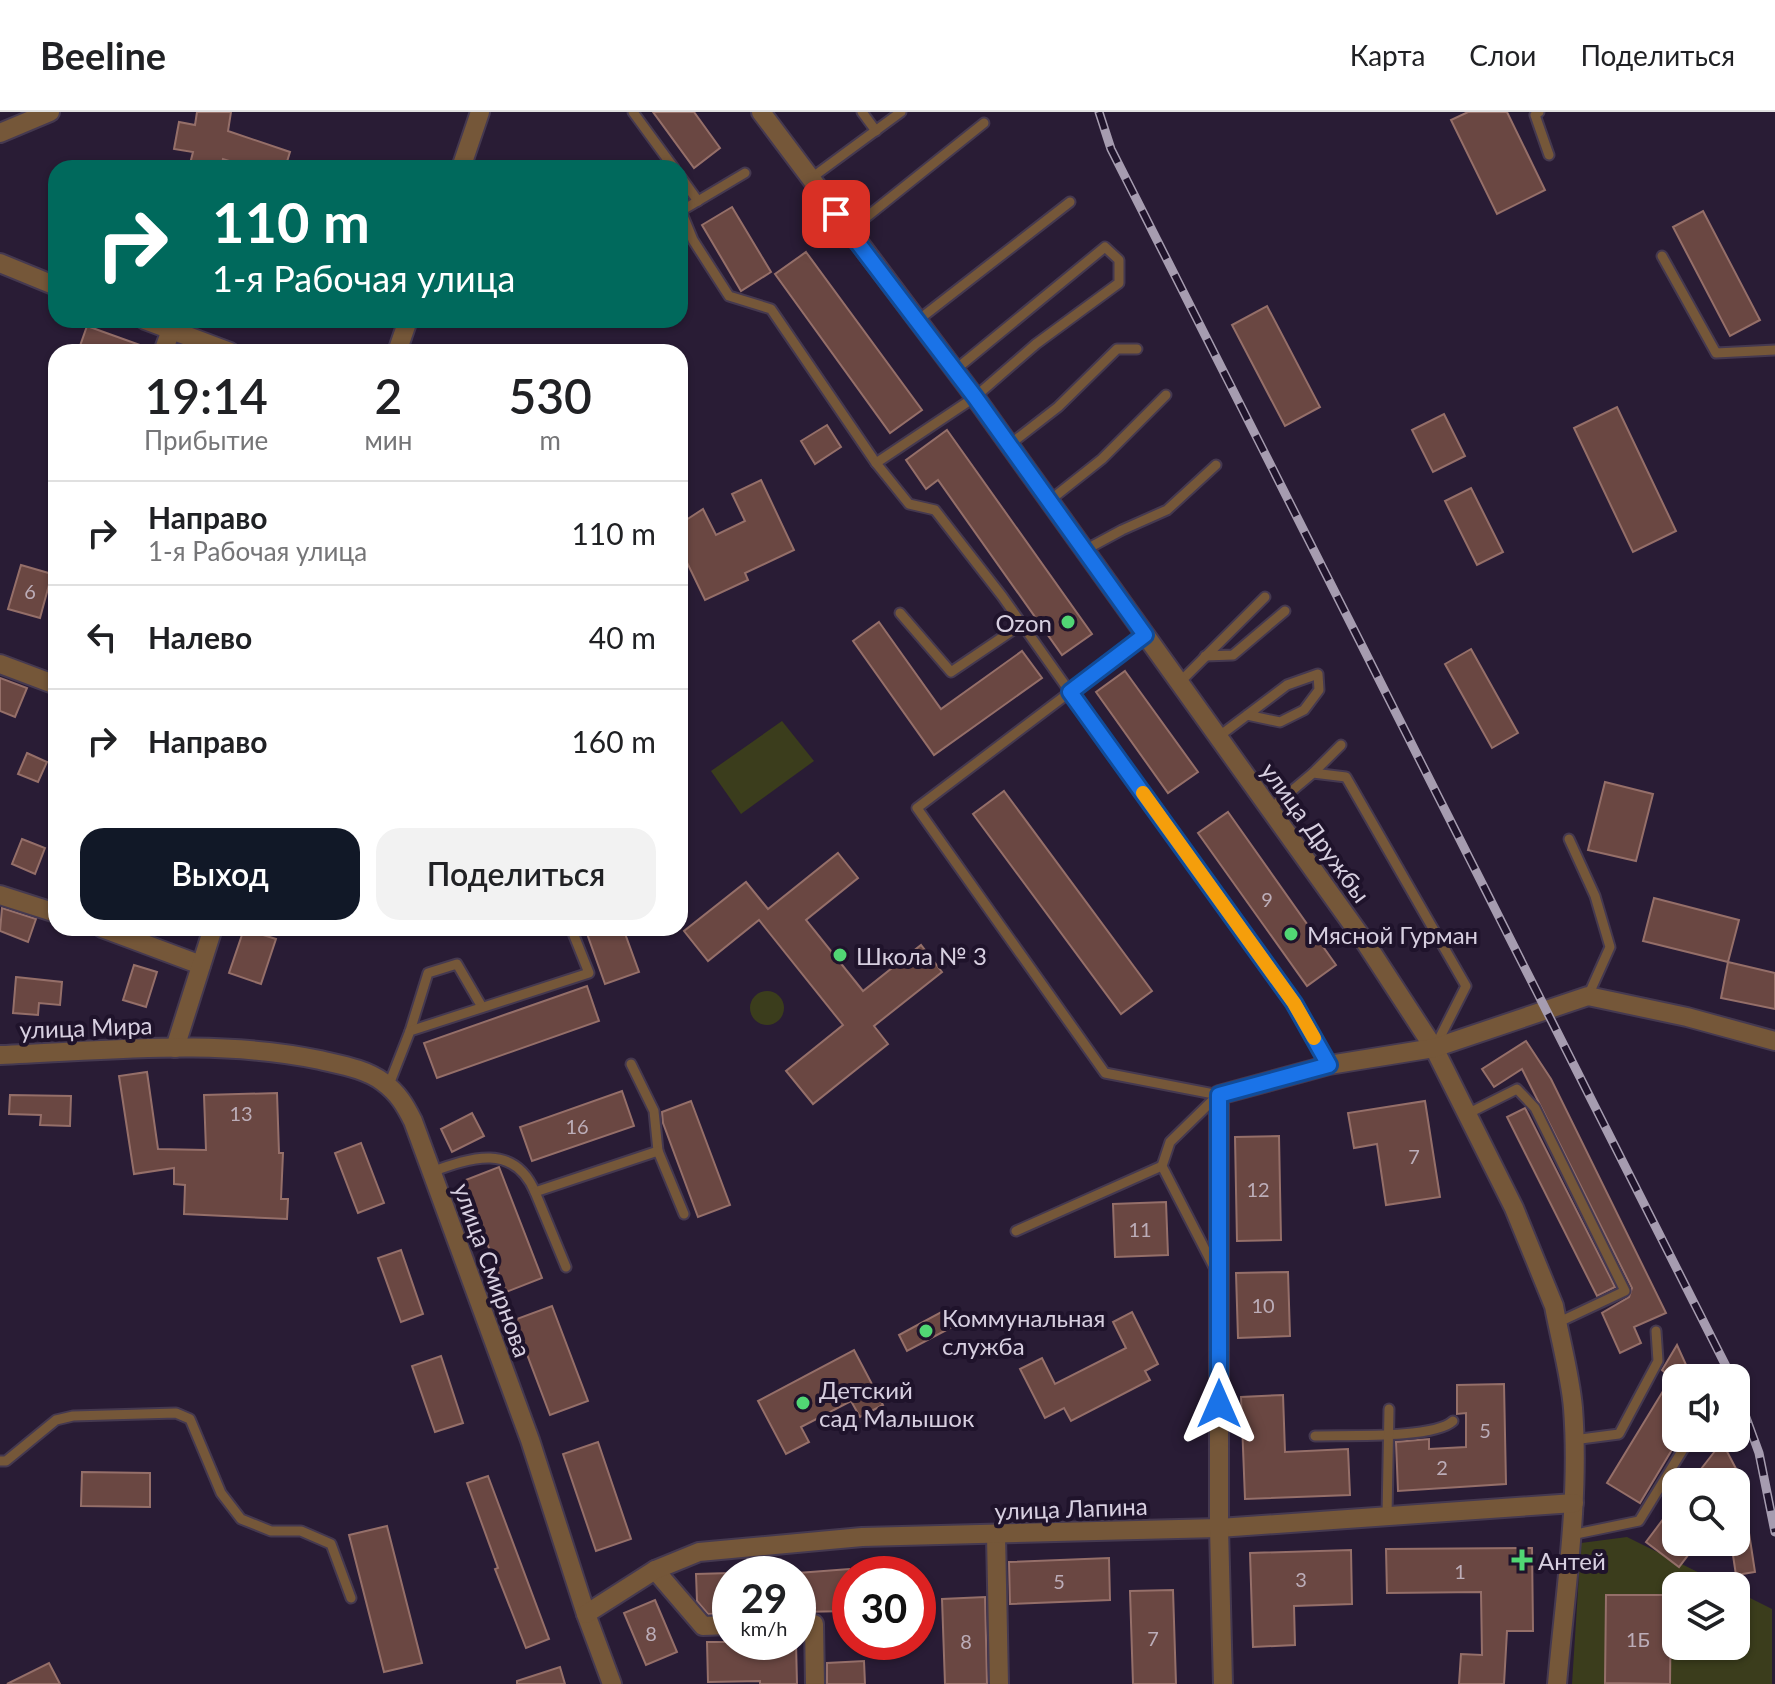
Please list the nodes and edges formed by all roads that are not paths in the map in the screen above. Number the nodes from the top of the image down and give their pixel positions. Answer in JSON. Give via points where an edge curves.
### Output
{"nodes":[{"id":1,"x":50,"y":112,"type":"edge"},
{"id":2,"x":480,"y":112,"type":"edge"},
{"id":3,"x":633,"y":112,"type":"edge"},
{"id":4,"x":761,"y":112,"type":"edge"},
{"id":5,"x":862,"y":112,"type":"edge"},
{"id":6,"x":901,"y":112,"type":"edge"},
{"id":7,"x":1539,"y":112,"type":"edge"},
{"id":8,"x":984,"y":123,"type":"dead end"},
{"id":9,"x":876,"y":131,"type":"junction"},
{"id":10,"x":0,"y":133,"type":"edge"},
{"id":11,"x":1549,"y":155,"type":"dead end"},
{"id":12,"x":464,"y":160,"type":"edge"},
{"id":13,"x":668,"y":160,"type":"edge"},
{"id":14,"x":745,"y":173,"type":"dead end"},
{"id":15,"x":810,"y":179,"type":"junction"},
{"id":16,"x":688,"y":187,"type":"edge"},
{"id":17,"x":698,"y":201,"type":"junction"},
{"id":18,"x":1070,"y":202,"type":"dead end"},
{"id":19,"x":688,"y":207,"type":"edge"},
{"id":20,"x":688,"y":228,"type":"edge"},
{"id":21,"x":849,"y":231,"type":"junction"},
{"id":22,"x":1662,"y":256,"type":"dead end"},
{"id":23,"x":0,"y":263,"type":"edge"},
{"id":24,"x":48,"y":283,"type":"edge"},
{"id":25,"x":917,"y":321,"type":"junction"},
{"id":26,"x":166,"y":328,"type":"edge"},
{"id":27,"x":171,"y":330,"type":"junction"},
{"id":28,"x":166,"y":344,"type":"edge"},
{"id":29,"x":209,"y":344,"type":"edge"},
{"id":30,"x":1137,"y":349,"type":"dead end"},
{"id":31,"x":1775,"y":350,"type":"edge"},
{"id":32,"x":955,"y":370,"type":"junction"},
{"id":33,"x":1166,"y":395,"type":"dead end"},
{"id":34,"x":975,"y":397,"type":"junction"},
{"id":35,"x":1009,"y":445,"type":"junction"},
{"id":36,"x":876,"y":463,"type":"junction"},
{"id":37,"x":1216,"y":465,"type":"dead end"},
{"id":38,"x":1049,"y":501,"type":"junction"},
{"id":39,"x":1085,"y":550,"type":"junction"},
{"id":40,"x":1265,"y":597,"type":"dead end"},
{"id":41,"x":1285,"y":611,"type":"dead end"},
{"id":42,"x":900,"y":613,"type":"dead end"},
{"id":43,"x":1022,"y":624,"type":"junction"},
{"id":44,"x":1145,"y":635,"type":"junction"},
{"id":45,"x":1205,"y":656,"type":"junction"},
{"id":46,"x":0,"y":664,"type":"edge"},
{"id":47,"x":48,"y":676,"type":"edge"},
{"id":48,"x":1179,"y":683,"type":"junction"},
{"id":49,"x":1070,"y":692,"type":"junction"},
{"id":50,"x":1247,"y":715,"type":"junction"},
{"id":51,"x":1218,"y":737,"type":"junction"},
{"id":52,"x":1341,"y":745,"type":"dead end"},
{"id":53,"x":1313,"y":773,"type":"junction"},
{"id":54,"x":1270,"y":809,"type":"junction"},
{"id":55,"x":1569,"y":839,"type":"dead end"},
{"id":56,"x":0,"y":895,"type":"edge"},
{"id":57,"x":48,"y":910,"type":"edge"},
{"id":58,"x":123,"y":936,"type":"edge"},
{"id":59,"x":210,"y":936,"type":"edge"},
{"id":60,"x":574,"y":936,"type":"edge"},
{"id":61,"x":201,"y":965,"type":"junction"},
{"id":62,"x":1588,"y":996,"type":"junction"},
{"id":63,"x":482,"y":1007,"type":"junction"},
{"id":64,"x":410,"y":1031,"type":"junction"},
{"id":65,"x":1775,"y":1041,"type":"edge"},
{"id":66,"x":175,"y":1048,"type":"junction"},
{"id":67,"x":1434,"y":1048,"type":"junction"},
{"id":68,"x":0,"y":1055,"type":"edge"},
{"id":69,"x":631,"y":1064,"type":"dead end"},
{"id":70,"x":1329,"y":1065,"type":"junction"},
{"id":71,"x":388,"y":1087,"type":"junction"},
{"id":72,"x":1219,"y":1095,"type":"junction"},
{"id":73,"x":1467,"y":1114,"type":"junction"},
{"id":74,"x":658,"y":1151,"type":"junction"},
{"id":75,"x":1162,"y":1166,"type":"junction"},
{"id":76,"x":431,"y":1172,"type":"junction"},
{"id":77,"x":535,"y":1192,"type":"junction"},
{"id":78,"x":684,"y":1214,"type":"dead end"},
{"id":79,"x":1016,"y":1231,"type":"dead end"},
{"id":80,"x":566,"y":1267,"type":"dead end"},
{"id":81,"x":1220,"y":1279,"type":"junction"},
{"id":82,"x":1557,"y":1323,"type":"junction"},
{"id":83,"x":1656,"y":1331,"type":"dead end"},
{"id":84,"x":1389,"y":1409,"type":"dead end"},
{"id":85,"x":1453,"y":1421,"type":"dead end"},
{"id":86,"x":1389,"y":1435,"type":"junction"},
{"id":87,"x":1315,"y":1436,"type":"dead end"},
{"id":88,"x":1573,"y":1440,"type":"junction"},
{"id":89,"x":1681,"y":1452,"type":"edge"},
{"id":90,"x":0,"y":1461,"type":"edge"},
{"id":91,"x":1574,"y":1503,"type":"junction"},
{"id":92,"x":1387,"y":1516,"type":"junction"},
{"id":93,"x":1219,"y":1528,"type":"junction"},
{"id":94,"x":996,"y":1535,"type":"junction"},
{"id":95,"x":1571,"y":1535,"type":"junction"},
{"id":96,"x":655,"y":1570,"type":"junction"},
{"id":97,"x":351,"y":1598,"type":"dead end"},
{"id":98,"x":586,"y":1614,"type":"junction"},
{"id":99,"x":712,"y":1626,"type":"edge"},
{"id":100,"x":815,"y":1660,"type":"edge"},
{"id":101,"x":612,"y":1684,"type":"edge"},
{"id":102,"x":815,"y":1684,"type":"edge"},
{"id":103,"x":999,"y":1684,"type":"edge"},
{"id":104,"x":1223,"y":1684,"type":"edge"},
{"id":105,"x":1557,"y":1684,"type":"edge"}],
"edges":[{"from":1,"to":10,"type":"street"},
{"from":2,"to":12,"type":"street"},
{"from":3,"to":13,"type":"lane"},
{"from":4,"to":15,"type":"street","name":"улица Дружбы"},
{"from":5,"to":9,"type":"lane"},
{"from":6,"to":9,"type":"lane"},
{"from":7,"to":11,"type":"lane","via":[[1535,115]]},
{"from":8,"to":21,"type":"lane"},
{"from":9,"to":15,"type":"lane"},
{"from":14,"to":17,"type":"lane"},
{"from":15,"to":21,"type":"street","name":"улица Дружбы"},
{"from":16,"to":17,"type":"lane"},
{"from":17,"to":19,"type":"lane"},
{"from":18,"to":25,"type":"lane"},
{"from":20,"to":36,"type":"lane","via":[[729,296],[771,309]]},
{"from":21,"to":25,"type":"street","name":"улица Дружбы"},
{"from":22,"to":31,"type":"lane","via":[[1716,353]]},
{"from":23,"to":24,"type":"street"},
{"from":25,"to":32,"type":"street","name":"улица Дружбы"},
{"from":26,"to":27,"type":"street"},
{"from":27,"to":28,"type":"street"},
{"from":27,"to":29,"type":"street"},
{"from":30,"to":35,"type":"lane","via":[[1117,349],[1058,407]]},
{"from":32,"to":34,"type":"street","name":"улица Дружбы"},
{"from":32,"to":34,"type":"lane","via":[[1105,247],[1119,260],[1119,283]]},
{"from":33,"to":38,"type":"lane","via":[[1102,459]]},
{"from":34,"to":35,"type":"street","name":"улица Дружбы"},
{"from":34,"to":36,"type":"lane"},
{"from":35,"to":38,"type":"street","name":"улица Дружбы"},
{"from":36,"to":43,"type":"lane","via":[[909,504],[935,510]]},
{"from":37,"to":39,"type":"lane","via":[[1167,510]]},
{"from":38,"to":39,"type":"street","name":"улица Дружбы"},
{"from":39,"to":44,"type":"street","name":"улица Дружбы"},
{"from":40,"to":45,"type":"lane"},
{"from":41,"to":45,"type":"lane","via":[[1233,655]]},
{"from":42,"to":43,"type":"lane","via":[[951,672]]},
{"from":43,"to":49,"type":"lane"},
{"from":44,"to":48,"type":"street","name":"улица Дружбы"},
{"from":44,"to":49,"type":"lane"},
{"from":45,"to":48,"type":"lane"},
{"from":46,"to":47,"type":"street"},
{"from":48,"to":51,"type":"street","name":"улица Дружбы"},
{"from":49,"to":70,"type":"lane","via":[[1294,1003]]},
{"from":49,"to":72,"type":"lane","via":[[917,808],[1105,1073]]},
{"from":50,"to":50,"type":"lane","via":[[1287,685],[1318,674],[1319,690],[1304,710],[1280,722]]},
{"from":50,"to":51,"type":"lane"},
{"from":51,"to":54,"type":"street","name":"улица Дружбы"},
{"from":52,"to":53,"type":"lane"},
{"from":53,"to":54,"type":"lane"},
{"from":53,"to":67,"type":"lane","via":[[1346,777],[1466,986]]},
{"from":54,"to":67,"type":"street","name":"улица Дружбы"},
{"from":55,"to":62,"type":"lane","via":[[1595,896],[1610,947]]},
{"from":56,"to":57,"type":"street"},
{"from":58,"to":61,"type":"street"},
{"from":59,"to":61,"type":"street"},
{"from":60,"to":63,"type":"lane","via":[[589,973]]},
{"from":61,"to":66,"type":"street"},
{"from":62,"to":65,"type":"street"},
{"from":62,"to":67,"type":"street"},
{"from":63,"to":64,"type":"lane"},
{"from":63,"to":64,"type":"lane","via":[[457,964],[428,973]]},
{"from":64,"to":71,"type":"lane"},
{"from":66,"to":68,"type":"street","name":"улица Мира"},
{"from":66,"to":71,"type":"street","name":"улица Смирнова","via":[[281,1052],[347,1066]]},
{"from":67,"to":70,"type":"street"},
{"from":67,"to":73,"type":"street","name":"улица Дружбы"},
{"from":69,"to":74,"type":"lane","via":[[654,1111]]},
{"from":70,"to":72,"type":"street"},
{"from":71,"to":76,"type":"street","name":"улица Смирнова","via":[[413,1121]]},
{"from":72,"to":75,"type":"lane","via":[[1170,1142]]},
{"from":72,"to":81,"type":"street"},
{"from":73,"to":82,"type":"street","name":"улица Дружбы","via":[[1514,1208]]},
{"from":73,"to":82,"type":"lane","via":[[1517,1089],[1535,1108],[1625,1291]]},
{"from":74,"to":77,"type":"lane"},
{"from":74,"to":78,"type":"lane"},
{"from":75,"to":79,"type":"lane"},
{"from":75,"to":81,"type":"lane"},
{"from":76,"to":77,"type":"lane","via":[[472,1157],[506,1159],[530,1180]]},
{"from":76,"to":98,"type":"street","name":"улица Смирнова","via":[[530,1440]]},
{"from":77,"to":80,"type":"lane"},
{"from":81,"to":93,"type":"street"},
{"from":82,"to":88,"type":"street","name":"улица Дружбы","via":[[1573,1407]]},
{"from":83,"to":88,"type":"lane","via":[[1658,1361],[1619,1434]]},
{"from":84,"to":86,"type":"lane"},
{"from":85,"to":86,"type":"lane","via":[[1446,1428]]},
{"from":86,"to":87,"type":"lane"},
{"from":86,"to":92,"type":"lane"},
{"from":88,"to":91,"type":"street","name":"улица Дружбы"},
{"from":89,"to":95,"type":"lane","via":[[1639,1521]]},
{"from":90,"to":97,"type":"lane","via":[[56,1420],[176,1413],[190,1419],[221,1493],[241,1519],[271,1531],[301,1531],[331,1544]]},
{"from":91,"to":92,"type":"street","name":"улица Лапина"},
{"from":91,"to":95,"type":"street","name":"улица Дружбы"},
{"from":92,"to":93,"type":"street","name":"улица Лапина"},
{"from":93,"to":94,"type":"street","name":"улица Лапина"},
{"from":93,"to":104,"type":"street"},
{"from":94,"to":96,"type":"street","name":"улица Лапина","via":[[862,1537],[699,1552]]},
{"from":94,"to":103,"type":"street"},
{"from":95,"to":105,"type":"street","name":"улица Дружбы"},
{"from":96,"to":98,"type":"street","name":"улица Лапина"},
{"from":96,"to":99,"type":"street","via":[[703,1626]]},
{"from":98,"to":101,"type":"street","name":"улица Смирнова"},
{"from":100,"to":102,"type":"street"}]}
